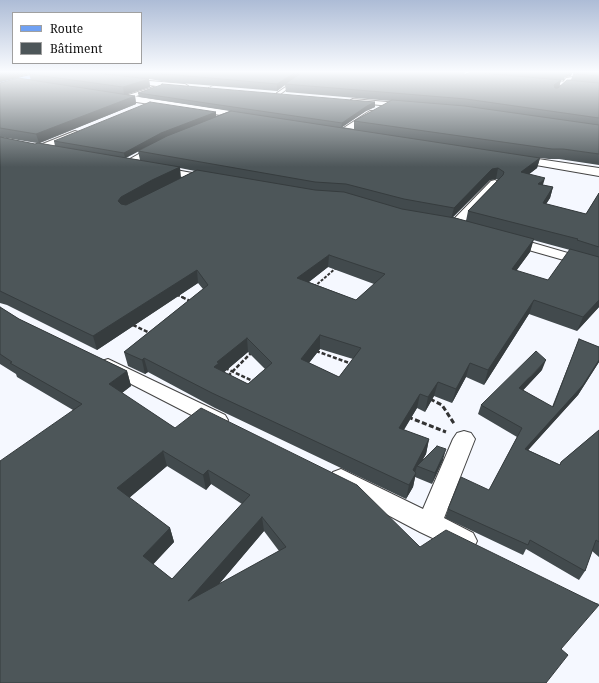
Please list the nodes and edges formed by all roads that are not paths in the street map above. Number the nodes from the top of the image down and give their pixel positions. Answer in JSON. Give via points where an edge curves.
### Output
{"nodes":[{"id":1,"x":148,"y":104,"type":"edge"},
{"id":2,"x":165,"y":104,"type":"edge"},
{"id":3,"x":392,"y":104,"type":"joint"},
{"id":4,"x":414,"y":106,"type":"edge"},
{"id":5,"x":138,"y":108,"type":"edge"},
{"id":6,"x":232,"y":114,"type":"junction"},
{"id":7,"x":262,"y":118,"type":"edge"},
{"id":8,"x":218,"y":120,"type":"edge"},
{"id":9,"x":81,"y":131,"type":"edge"},
{"id":10,"x":341,"y":131,"type":"joint"},
{"id":11,"x":360,"y":134,"type":"edge"},
{"id":12,"x":170,"y":140,"type":"edge"},
{"id":13,"x":58,"y":152,"type":"edge"},
{"id":14,"x":499,"y":156,"type":"edge"},
{"id":15,"x":599,"y":172,"type":"edge"},
{"id":16,"x":197,"y":176,"type":"junction"},
{"id":17,"x":220,"y":180,"type":"edge"},
{"id":18,"x":495,"y":183,"type":"edge"},
{"id":19,"x":178,"y":185,"type":"edge"},
{"id":20,"x":441,"y":222,"type":"edge"},
{"id":21,"x":455,"y":225,"type":"junction"},
{"id":22,"x":470,"y":229,"type":"edge"},
{"id":23,"x":500,"y":238,"type":"edge"},
{"id":24,"x":599,"y":266,"type":"edge"},
{"id":25,"x":88,"y":355,"type":"edge"},
{"id":26,"x":237,"y":429,"type":"edge"},
{"id":27,"x":464,"y":439,"type":"road end"},
{"id":28,"x":322,"y":470,"type":"edge"},
{"id":29,"x":429,"y":524,"type":"junction"},
{"id":30,"x":479,"y":549,"type":"edge"}],
"edges":[{"from":1,"to":5,"type":"street"},
{"from":2,"to":6,"type":"street"},
{"from":3,"to":4,"type":"street"},
{"from":3,"to":10,"type":"street"},
{"from":6,"to":7,"type":"street"},
{"from":6,"to":8,"type":"street"},
{"from":9,"to":13,"type":"street","via":[[34,148]]},
{"from":10,"to":11,"type":"street"},
{"from":12,"to":16,"type":"street","via":[[122,163]]},
{"from":14,"to":15,"type":"street"},
{"from":16,"to":17,"type":"street"},
{"from":16,"to":19,"type":"street"},
{"from":18,"to":21,"type":"street"},
{"from":20,"to":21,"type":"street"},
{"from":21,"to":22,"type":"street"},
{"from":23,"to":24,"type":"street"},
{"from":25,"to":26,"type":"street"},
{"from":27,"to":29,"type":"street"},
{"from":28,"to":29,"type":"street"},
{"from":29,"to":30,"type":"street"}]}
